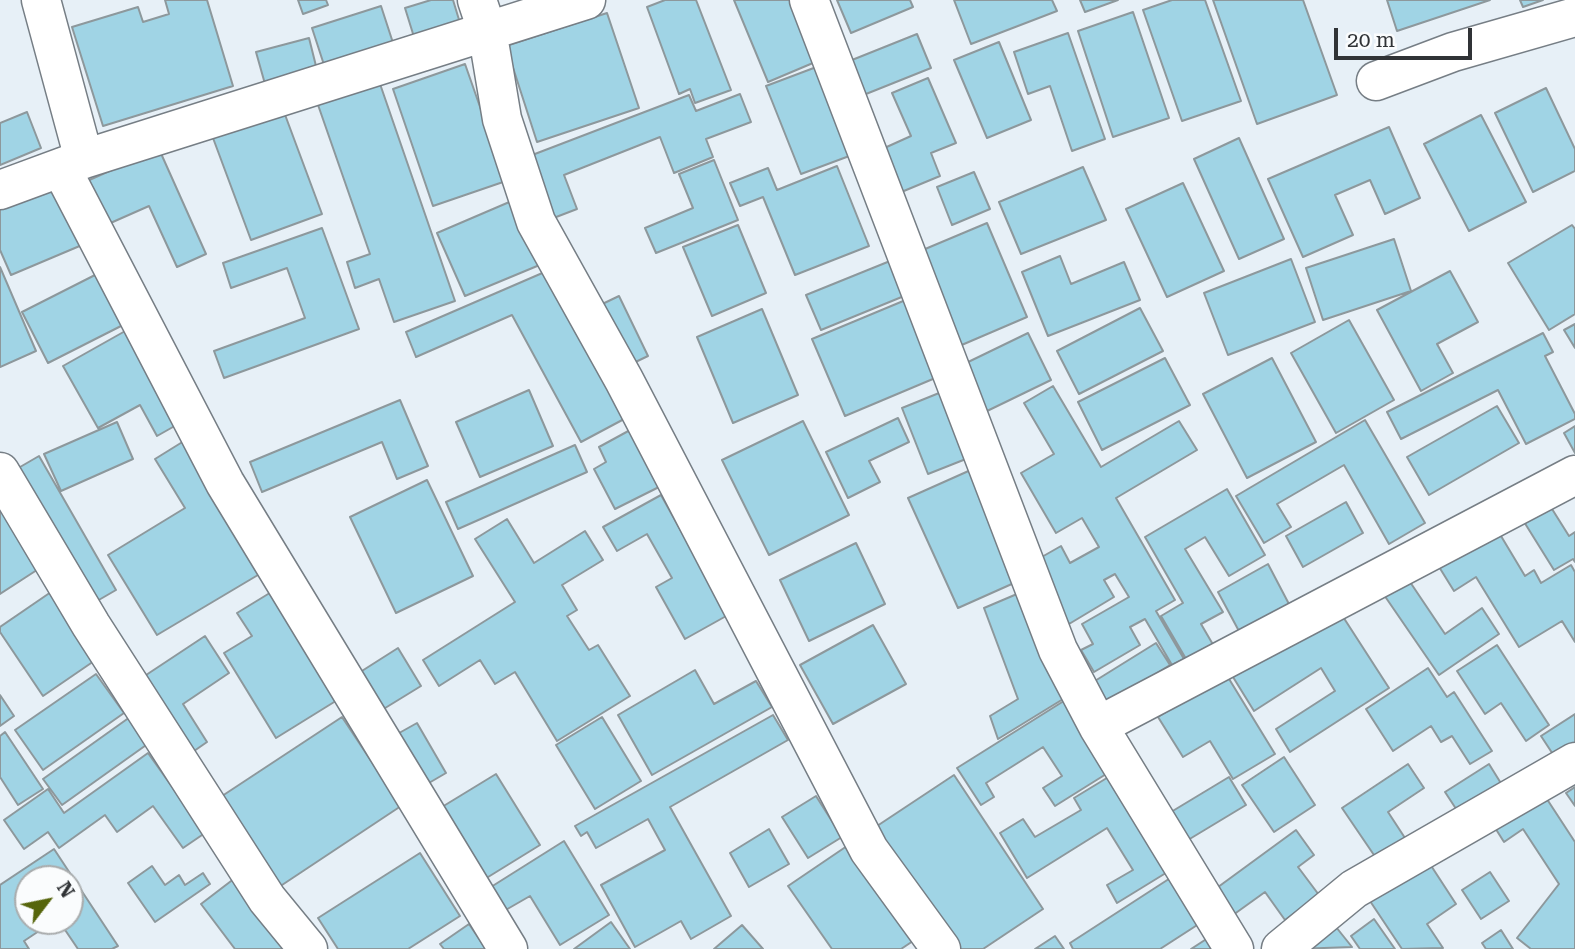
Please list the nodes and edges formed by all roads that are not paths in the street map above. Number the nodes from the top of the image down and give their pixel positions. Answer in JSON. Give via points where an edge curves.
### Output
{"nodes":[{"id":1,"x":41,"y":0,"type":"edge"},
{"id":2,"x":586,"y":0,"type":"edge"},
{"id":3,"x":809,"y":0,"type":"edge"},
{"id":4,"x":482,"y":15,"type":"edge"},
{"id":5,"x":1575,"y":17,"type":"edge"},
{"id":6,"x":1376,"y":81,"type":"dead end"},
{"id":7,"x":72,"y":164,"type":"junction"},
{"id":8,"x":0,"y":190,"type":"edge"},
{"id":9,"x":0,"y":472,"type":"edge"},
{"id":10,"x":1575,"y":475,"type":"edge"},
{"id":11,"x":1098,"y":726,"type":"junction"},
{"id":12,"x":1575,"y":762,"type":"edge"},
{"id":13,"x":308,"y":949,"type":"edge"},
{"id":14,"x":508,"y":949,"type":"edge"},
{"id":15,"x":941,"y":949,"type":"edge"},
{"id":16,"x":1234,"y":949,"type":"edge"},
{"id":17,"x":1281,"y":949,"type":"edge"}],
"edges":[{"from":1,"to":7,"type":"street"},
{"from":2,"to":4,"type":"street"},
{"from":3,"to":11,"type":"street","via":[[1058,650]]},
{"from":4,"to":7,"type":"street"},
{"from":4,"to":15,"type":"street","via":[[502,119],[536,222],[624,380],[869,850]]},
{"from":5,"to":6,"type":"street","via":[[1453,51]]},
{"from":7,"to":8,"type":"street"},
{"from":7,"to":14,"type":"street","via":[[225,483]]},
{"from":9,"to":13,"type":"street","via":[[91,625],[245,865]]},
{"from":10,"to":11,"type":"street"},
{"from":11,"to":16,"type":"street"},
{"from":12,"to":17,"type":"street","via":[[1354,889]]}]}
